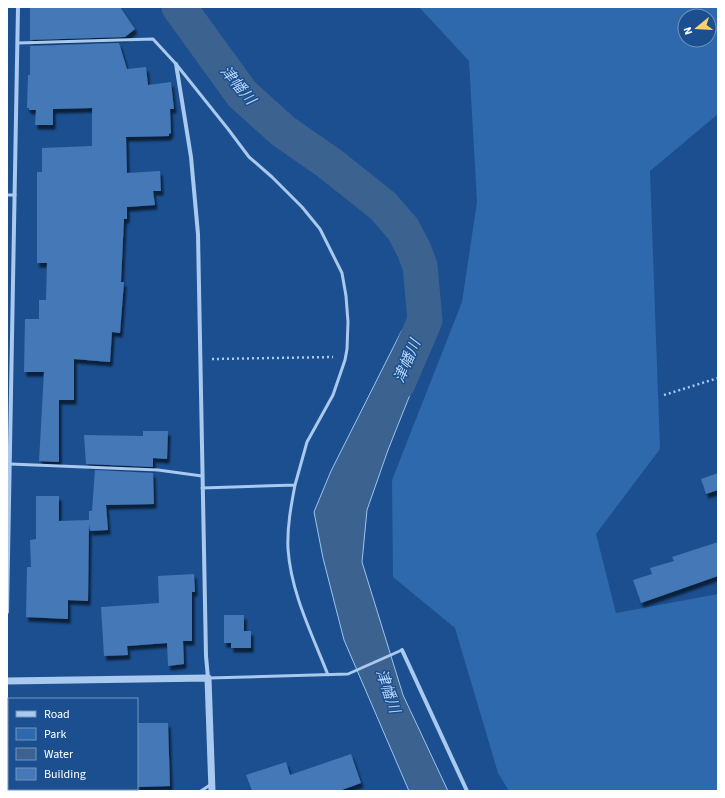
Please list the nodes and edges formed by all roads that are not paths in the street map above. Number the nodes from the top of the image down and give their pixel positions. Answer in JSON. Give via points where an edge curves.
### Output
{"nodes":[{"id":1,"x":18,"y":7,"type":"edge"},
{"id":2,"x":18,"y":44,"type":"junction"},
{"id":3,"x":176,"y":64,"type":"junction"},
{"id":4,"x":7,"y":195,"type":"edge"},
{"id":5,"x":15,"y":195,"type":"junction"},
{"id":6,"x":9,"y":368,"type":"edge"},
{"id":7,"x":10,"y":464,"type":"junction"},
{"id":8,"x":202,"y":476,"type":"junction"},
{"id":9,"x":295,"y":485,"type":"junction"},
{"id":10,"x":202,"y":488,"type":"junction"},
{"id":11,"x":7,"y":612,"type":"edge"},
{"id":12,"x":402,"y":650,"type":"joint"},
{"id":13,"x":328,"y":675,"type":"junction"},
{"id":14,"x":208,"y":678,"type":"junction"},
{"id":15,"x":7,"y":680,"type":"edge"},
{"id":16,"x":212,"y":787,"type":"edge"},
{"id":17,"x":201,"y":791,"type":"edge"},
{"id":18,"x":467,"y":791,"type":"edge"}],
"edges":[{"from":1,"to":2,"type":"street"},
{"from":2,"to":3,"type":"lane","via":[[153,39]]},
{"from":2,"to":5,"type":"street"},
{"from":3,"to":8,"type":"street","via":[[191,156],[198,234]]},
{"from":3,"to":9,"type":"lane","via":[[249,157],[272,177],[320,228],[342,274],[348,322],[347,349],[333,395],[307,442]]},
{"from":4,"to":5,"type":"lane"},
{"from":5,"to":6,"type":"street"},
{"from":6,"to":7,"type":"street"},
{"from":7,"to":8,"type":"lane","via":[[158,470]]},
{"from":7,"to":11,"type":"street"},
{"from":8,"to":10,"type":"street"},
{"from":9,"to":10,"type":"lane"},
{"from":9,"to":13,"type":"lane","via":[[289,514],[288,549],[292,580]]},
{"from":10,"to":14,"type":"street"},
{"from":12,"to":13,"type":"lane","via":[[348,674]]},
{"from":12,"to":18,"type":"street"},
{"from":13,"to":14,"type":"lane"},
{"from":14,"to":15,"type":"street"},
{"from":14,"to":16,"type":"street"},
{"from":16,"to":17,"type":"lane"}]}
